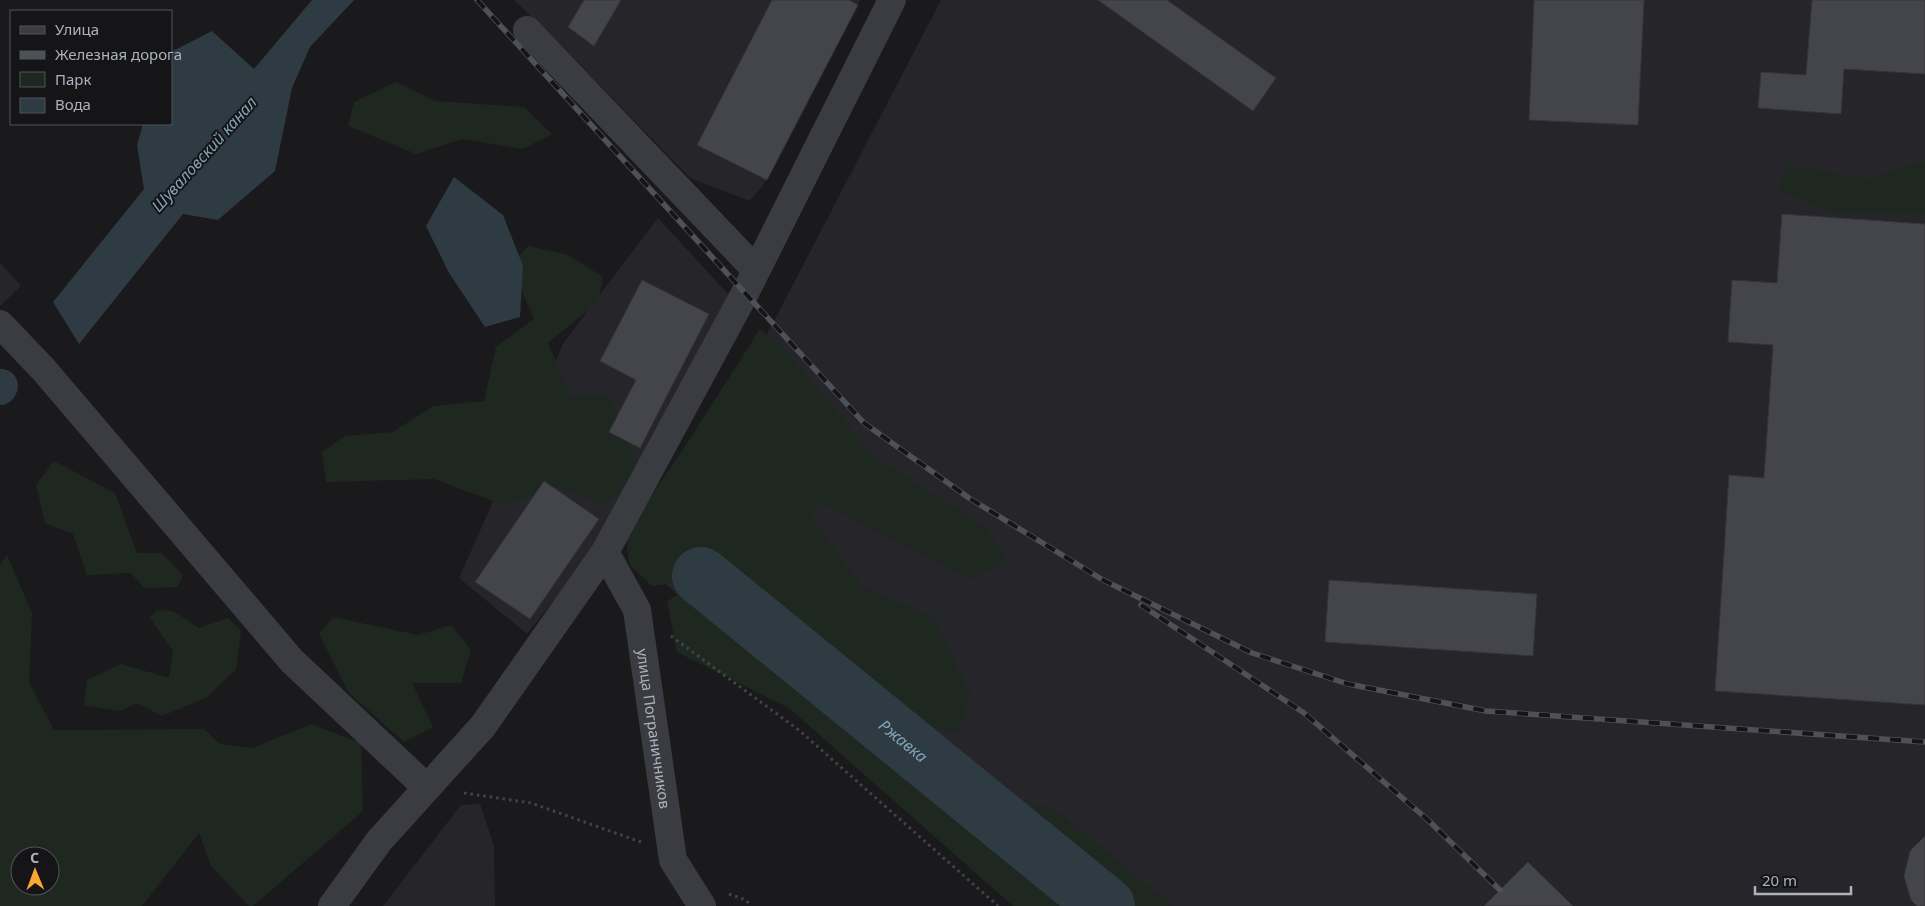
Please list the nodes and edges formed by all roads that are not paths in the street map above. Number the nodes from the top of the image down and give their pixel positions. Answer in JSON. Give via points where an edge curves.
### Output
{"nodes":[{"id":1,"x":892,"y":0,"type":"edge"},
{"id":2,"x":527,"y":30,"type":"dead end"},
{"id":3,"x":756,"y":270,"type":"junction"},
{"id":4,"x":0,"y":324,"type":"edge"},
{"id":5,"x":605,"y":552,"type":"junction"},
{"id":6,"x":427,"y":788,"type":"junction"},
{"id":7,"x":332,"y":906,"type":"edge"},
{"id":8,"x":702,"y":906,"type":"edge"}],
"edges":[{"from":1,"to":3,"type":"street"},
{"from":2,"to":3,"type":"street"},
{"from":3,"to":5,"type":"street"},
{"from":4,"to":6,"type":"street","via":[[44,370],[292,661]]},
{"from":5,"to":6,"type":"street","via":[[482,726]]},
{"from":5,"to":8,"type":"street","name":"улица Пограничников","via":[[637,610],[673,860]]},
{"from":6,"to":7,"type":"street","via":[[379,841]]}]}
